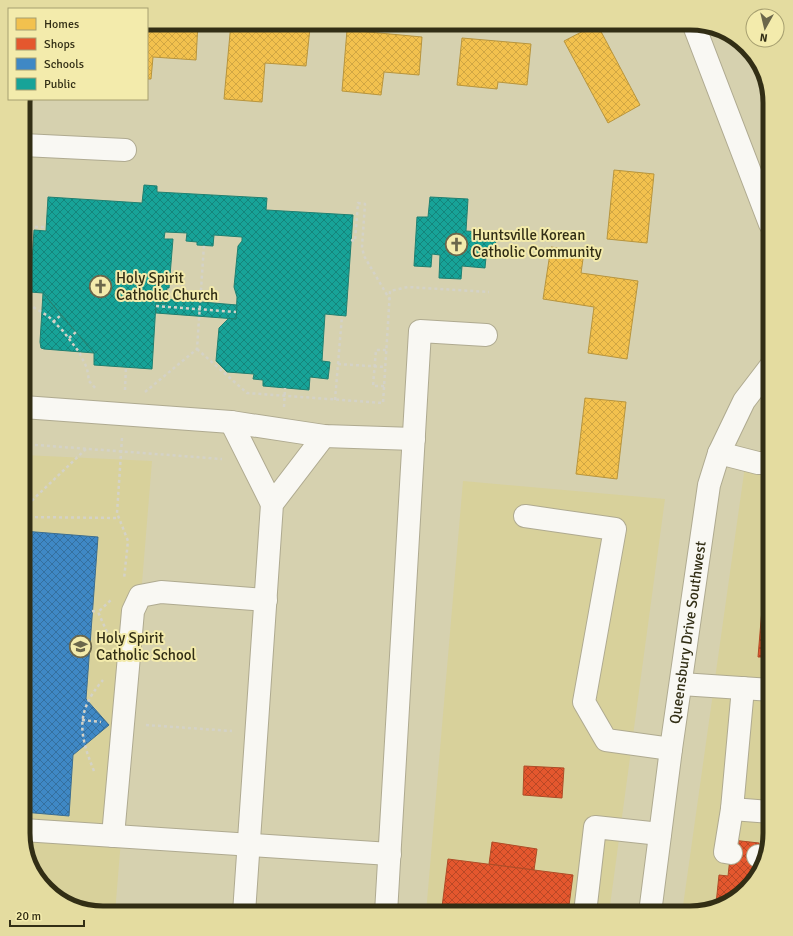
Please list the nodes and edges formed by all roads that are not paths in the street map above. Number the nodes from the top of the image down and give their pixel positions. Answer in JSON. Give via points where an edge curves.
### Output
{"nodes":[{"id":1,"x":696,"y":30,"type":"edge"},
{"id":2,"x":30,"y":145,"type":"edge"},
{"id":3,"x":125,"y":150,"type":"dead end"},
{"id":4,"x":763,"y":206,"type":"edge"},
{"id":5,"x":486,"y":335,"type":"dead end"},
{"id":6,"x":763,"y":376,"type":"edge"},
{"id":7,"x":30,"y":408,"type":"edge"},
{"id":8,"x":231,"y":422,"type":"junction"},
{"id":9,"x":324,"y":436,"type":"junction"},
{"id":10,"x":414,"y":439,"type":"junction"},
{"id":11,"x":719,"y":453,"type":"junction"},
{"id":12,"x":763,"y":463,"type":"edge"},
{"id":13,"x":272,"y":504,"type":"junction"},
{"id":14,"x":525,"y":516,"type":"dead end"},
{"id":15,"x":266,"y":600,"type":"junction"},
{"id":16,"x":681,"y":684,"type":"junction"},
{"id":17,"x":743,"y":688,"type":"junction"},
{"id":18,"x":763,"y":689,"type":"edge"},
{"id":19,"x":671,"y":749,"type":"junction"},
{"id":20,"x":732,"y":809,"type":"junction"},
{"id":21,"x":763,"y":811,"type":"edge"},
{"id":22,"x":30,"y":830,"type":"edge"},
{"id":23,"x":660,"y":834,"type":"junction"},
{"id":24,"x":113,"y":836,"type":"junction"},
{"id":25,"x":249,"y":845,"type":"junction"},
{"id":26,"x":731,"y":853,"type":"dead end"},
{"id":27,"x":390,"y":854,"type":"junction"},
{"id":28,"x":245,"y":906,"type":"edge"},
{"id":29,"x":386,"y":906,"type":"edge"},
{"id":30,"x":586,"y":906,"type":"edge"},
{"id":31,"x":651,"y":906,"type":"edge"}],
"edges":[{"from":1,"to":4,"type":"street"},
{"from":2,"to":3,"type":"street"},
{"from":5,"to":10,"type":"street","via":[[420,331]]},
{"from":6,"to":11,"type":"street","name":"Queensbury Drive Southwest","via":[[744,402]]},
{"from":7,"to":8,"type":"street"},
{"from":8,"to":9,"type":"street"},
{"from":8,"to":13,"type":"street"},
{"from":9,"to":10,"type":"street"},
{"from":9,"to":13,"type":"street"},
{"from":10,"to":27,"type":"street"},
{"from":11,"to":12,"type":"street"},
{"from":11,"to":16,"type":"street","name":"Queensbury Drive Southwest","via":[[703,517]]},
{"from":13,"to":15,"type":"street"},
{"from":14,"to":19,"type":"street","via":[[616,529],[584,702],[606,740]]},
{"from":15,"to":24,"type":"street","via":[[160,592],[140,596],[134,611]]},
{"from":15,"to":25,"type":"street"},
{"from":16,"to":17,"type":"street"},
{"from":16,"to":19,"type":"street","name":"Queensbury Drive Southwest"},
{"from":17,"to":18,"type":"street"},
{"from":17,"to":20,"type":"street"},
{"from":19,"to":23,"type":"street","name":"Queensbury Drive Southwest"},
{"from":20,"to":21,"type":"street"},
{"from":20,"to":26,"type":"street","via":[[725,852]]},
{"from":22,"to":24,"type":"street"},
{"from":23,"to":30,"type":"street","via":[[595,827]]},
{"from":23,"to":31,"type":"street","name":"Queensbury Drive Southwest"},
{"from":24,"to":25,"type":"street"},
{"from":25,"to":27,"type":"street"},
{"from":25,"to":28,"type":"street"},
{"from":27,"to":29,"type":"street"}]}
